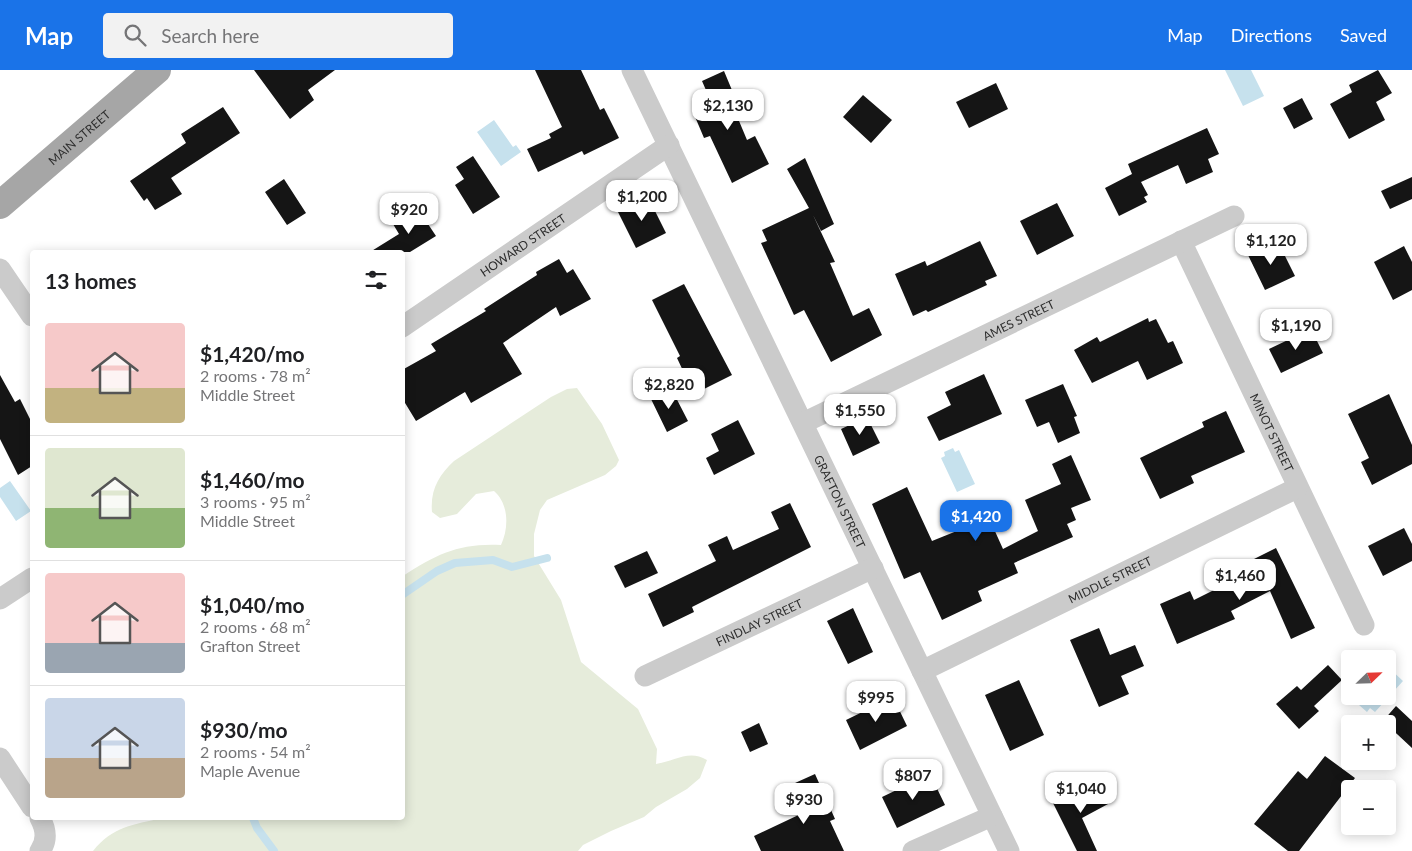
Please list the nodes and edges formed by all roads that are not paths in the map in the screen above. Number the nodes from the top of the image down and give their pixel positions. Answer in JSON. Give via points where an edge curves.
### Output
{"nodes":[{"id":1,"x":157,"y":70,"type":"edge"},
{"id":2,"x":632,"y":70,"type":"edge"},
{"id":3,"x":669,"y":145,"type":"junction"},
{"id":4,"x":0,"y":206,"type":"edge"},
{"id":5,"x":1234,"y":216,"type":"dead end"},
{"id":6,"x":1181,"y":241,"type":"junction"},
{"id":7,"x":0,"y":269,"type":"edge"},
{"id":8,"x":30,"y":313,"type":"edge"},
{"id":9,"x":405,"y":325,"type":"edge"},
{"id":10,"x":803,"y":423,"type":"junction"},
{"id":11,"x":1297,"y":488,"type":"junction"},
{"id":12,"x":873,"y":568,"type":"junction"},
{"id":13,"x":30,"y":579,"type":"edge"},
{"id":14,"x":0,"y":599,"type":"edge"},
{"id":15,"x":1364,"y":625,"type":"dead end"},
{"id":16,"x":922,"y":671,"type":"junction"},
{"id":17,"x":645,"y":676,"type":"dead end"},
{"id":18,"x":0,"y":758,"type":"edge"},
{"id":19,"x":30,"y":804,"type":"edge"},
{"id":20,"x":992,"y":816,"type":"junction"},
{"id":21,"x":41,"y":820,"type":"edge"},
{"id":22,"x":42,"y":845,"type":"edge"},
{"id":23,"x":913,"y":851,"type":"edge"},
{"id":24,"x":1009,"y":851,"type":"edge"}],
"edges":[{"from":1,"to":4,"type":"main road","name":"MAIN STREET"},
{"from":2,"to":3,"type":"street","name":"GRAFTON STREET"},
{"from":3,"to":9,"type":"street","name":"HOWARD STREET"},
{"from":3,"to":10,"type":"street","name":"GRAFTON STREET"},
{"from":5,"to":6,"type":"street","name":"AMES STREET"},
{"from":6,"to":10,"type":"street","name":"AMES STREET"},
{"from":6,"to":11,"type":"street","name":"MINOT STREET"},
{"from":7,"to":8,"type":"street"},
{"from":10,"to":12,"type":"street","name":"GRAFTON STREET"},
{"from":11,"to":15,"type":"street","name":"MINOT STREET"},
{"from":11,"to":16,"type":"street","name":"MIDDLE STREET"},
{"from":12,"to":16,"type":"street","name":"GRAFTON STREET"},
{"from":12,"to":17,"type":"street","name":"FINDLAY STREET"},
{"from":13,"to":14,"type":"street"},
{"from":16,"to":20,"type":"street","name":"GRAFTON STREET"},
{"from":18,"to":19,"type":"street"},
{"from":20,"to":23,"type":"street"},
{"from":20,"to":24,"type":"street","name":"GRAFTON STREET"},
{"from":21,"to":22,"type":"street","via":[[45,828]]}]}
